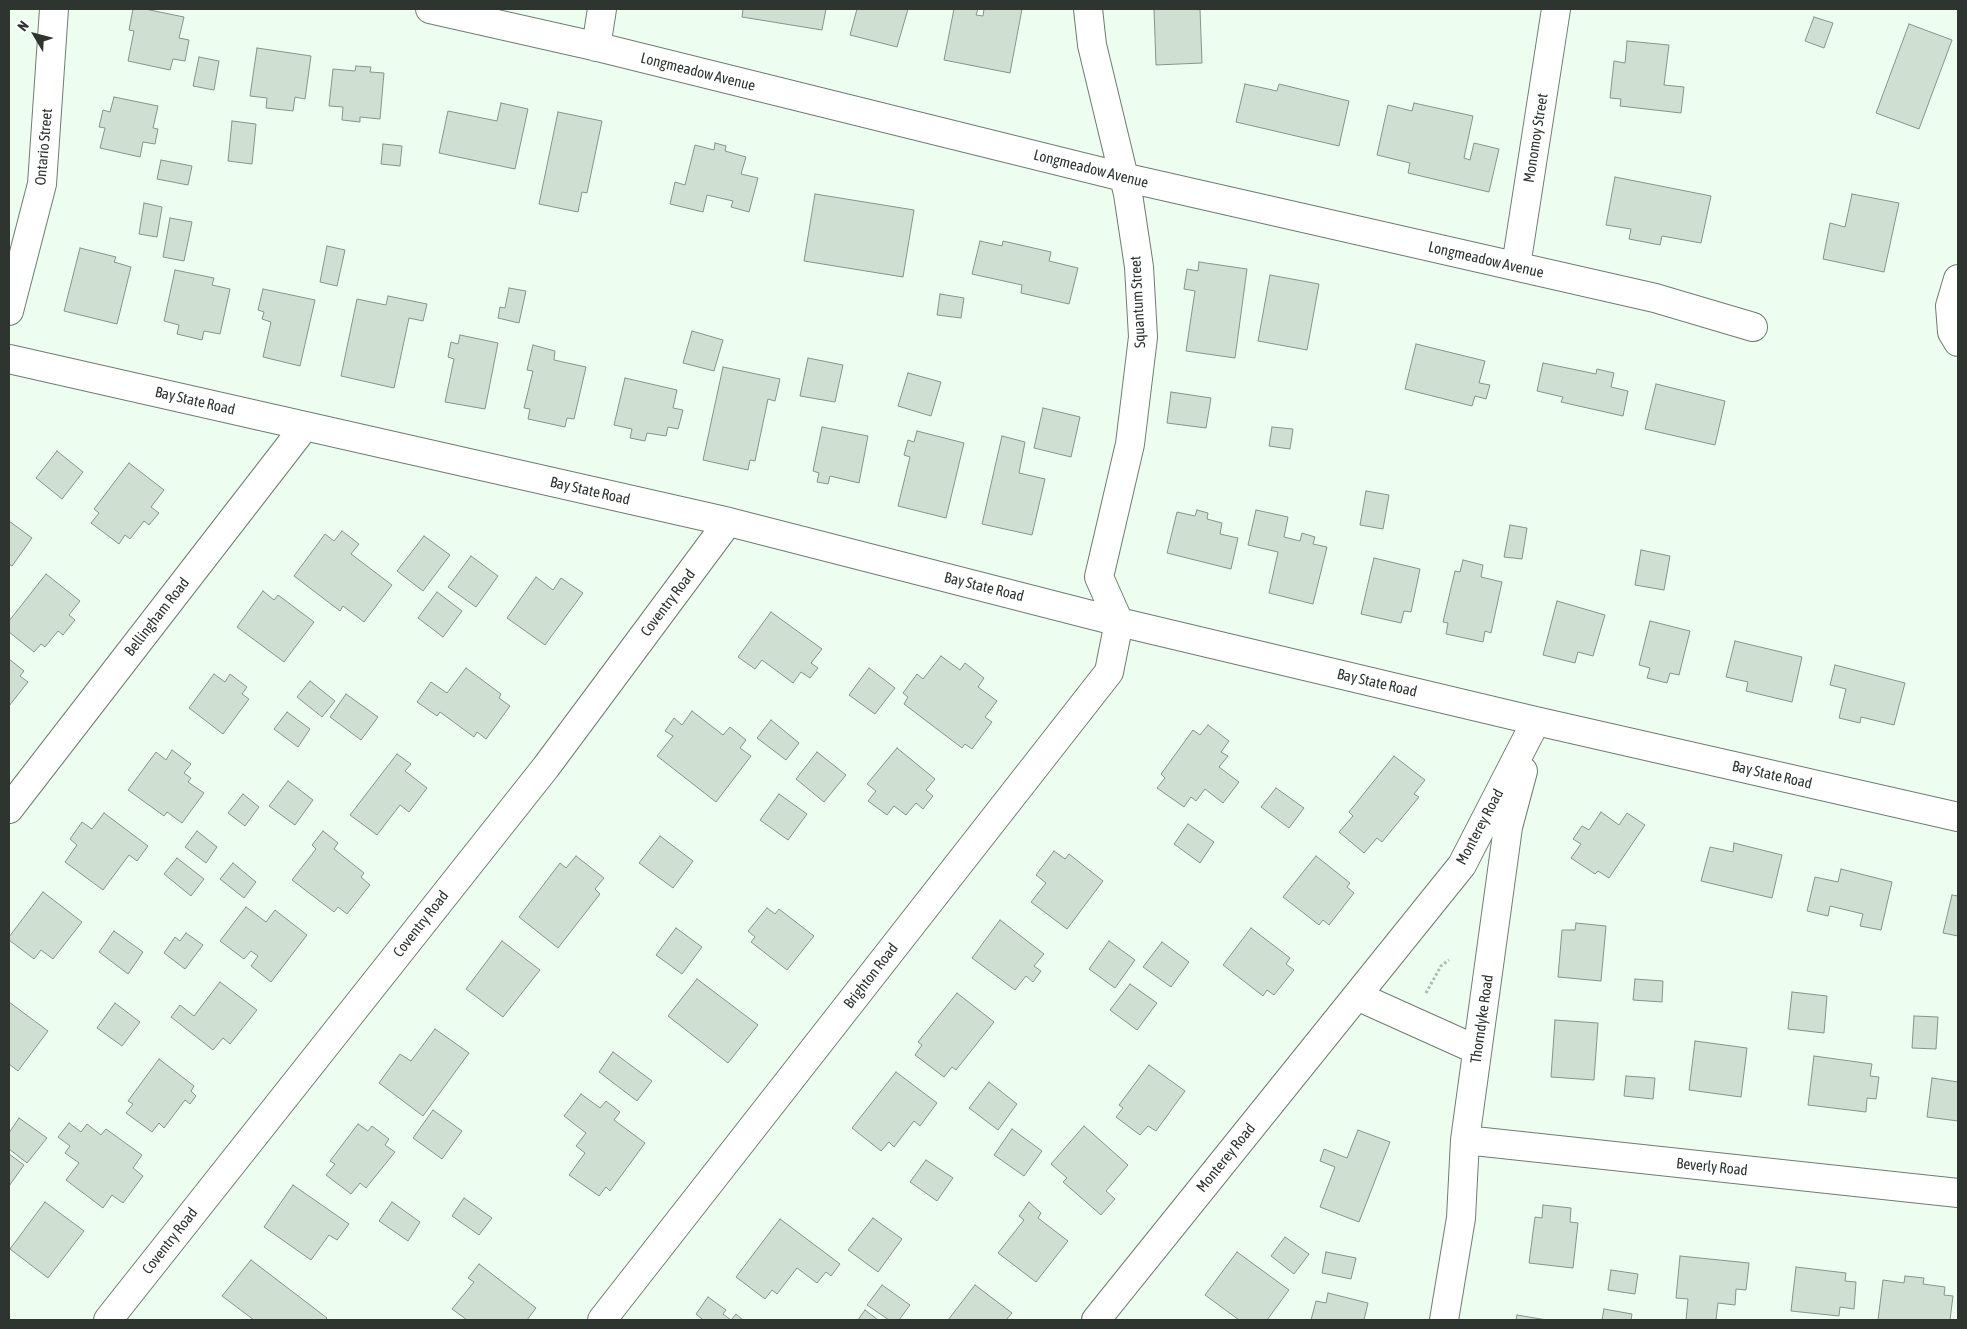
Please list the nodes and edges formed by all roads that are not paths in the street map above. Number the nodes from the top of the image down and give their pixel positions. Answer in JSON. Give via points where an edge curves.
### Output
{"nodes":[{"id":1,"x":54,"y":9,"type":"edge"},
{"id":2,"x":430,"y":9,"type":"edge"},
{"id":3,"x":602,"y":9,"type":"edge"},
{"id":4,"x":1088,"y":9,"type":"edge"},
{"id":5,"x":1556,"y":9,"type":"edge"},
{"id":6,"x":596,"y":47,"type":"junction"},
{"id":7,"x":1123,"y":177,"type":"junction"},
{"id":8,"x":1516,"y":266,"type":"junction"},
{"id":9,"x":1958,"y":279,"type":"edge"},
{"id":10,"x":9,"y":311,"type":"edge"},
{"id":11,"x":1753,"y":328,"type":"dead end"},
{"id":12,"x":1957,"y":340,"type":"edge"},
{"id":13,"x":9,"y":359,"type":"edge"},
{"id":14,"x":305,"y":426,"type":"junction"},
{"id":15,"x":728,"y":522,"type":"junction"},
{"id":16,"x":1119,"y":622,"type":"junction"},
{"id":17,"x":1536,"y":721,"type":"junction"},
{"id":18,"x":9,"y":809,"type":"edge"},
{"id":19,"x":1958,"y":816,"type":"edge"},
{"id":20,"x":1356,"y":996,"type":"junction"},
{"id":21,"x":1477,"y":1050,"type":"junction"},
{"id":22,"x":1465,"y":1140,"type":"junction"},
{"id":23,"x":1958,"y":1193,"type":"edge"},
{"id":24,"x":108,"y":1320,"type":"edge"},
{"id":25,"x":602,"y":1320,"type":"edge"},
{"id":26,"x":1096,"y":1320,"type":"edge"},
{"id":27,"x":1444,"y":1320,"type":"edge"}],
"edges":[{"from":1,"to":10,"type":"street","name":"Ontario Street","via":[[42,184]]},
{"from":2,"to":6,"type":"street","name":"Longmeadow Avenue"},
{"from":3,"to":6,"type":"street"},
{"from":4,"to":7,"type":"street","name":"Squantum Street","via":[[1092,45]]},
{"from":5,"to":8,"type":"street","name":"Monomoy Street"},
{"from":6,"to":7,"type":"street","name":"Longmeadow Avenue"},
{"from":7,"to":8,"type":"street","name":"Longmeadow Avenue"},
{"from":7,"to":16,"type":"street","name":"Squantum Street","via":[[1138,267],[1143,337],[1130,444],[1099,577]]},
{"from":8,"to":11,"type":"street","name":"Longmeadow Avenue","via":[[1655,298]]},
{"from":9,"to":12,"type":"street","via":[[1950,306],[1952,332]]},
{"from":13,"to":14,"type":"street","name":"Bay State Road"},
{"from":14,"to":15,"type":"street","name":"Bay State Road"},
{"from":14,"to":18,"type":"street","name":"Bellingham Road"},
{"from":15,"to":16,"type":"street","name":"Bay State Road"},
{"from":15,"to":24,"type":"street","name":"Coventry Road","via":[[546,767]]},
{"from":16,"to":17,"type":"street","name":"Bay State Road"},
{"from":16,"to":25,"type":"street","name":"Brighton Road","via":[[1109,672]]},
{"from":17,"to":19,"type":"street","name":"Bay State Road"},
{"from":17,"to":20,"type":"street","name":"Monterey Road","via":[[1462,865]]},
{"from":17,"to":21,"type":"street","name":"Thorndyke Road","via":[[1508,827]]},
{"from":20,"to":21,"type":"street"},
{"from":20,"to":26,"type":"street","name":"Monterey Road"},
{"from":21,"to":22,"type":"street","name":"Thorndyke Road"},
{"from":22,"to":23,"type":"street","name":"Beverly Road"},
{"from":22,"to":27,"type":"street","name":"Thorndyke Road","via":[[1461,1218]]}]}
